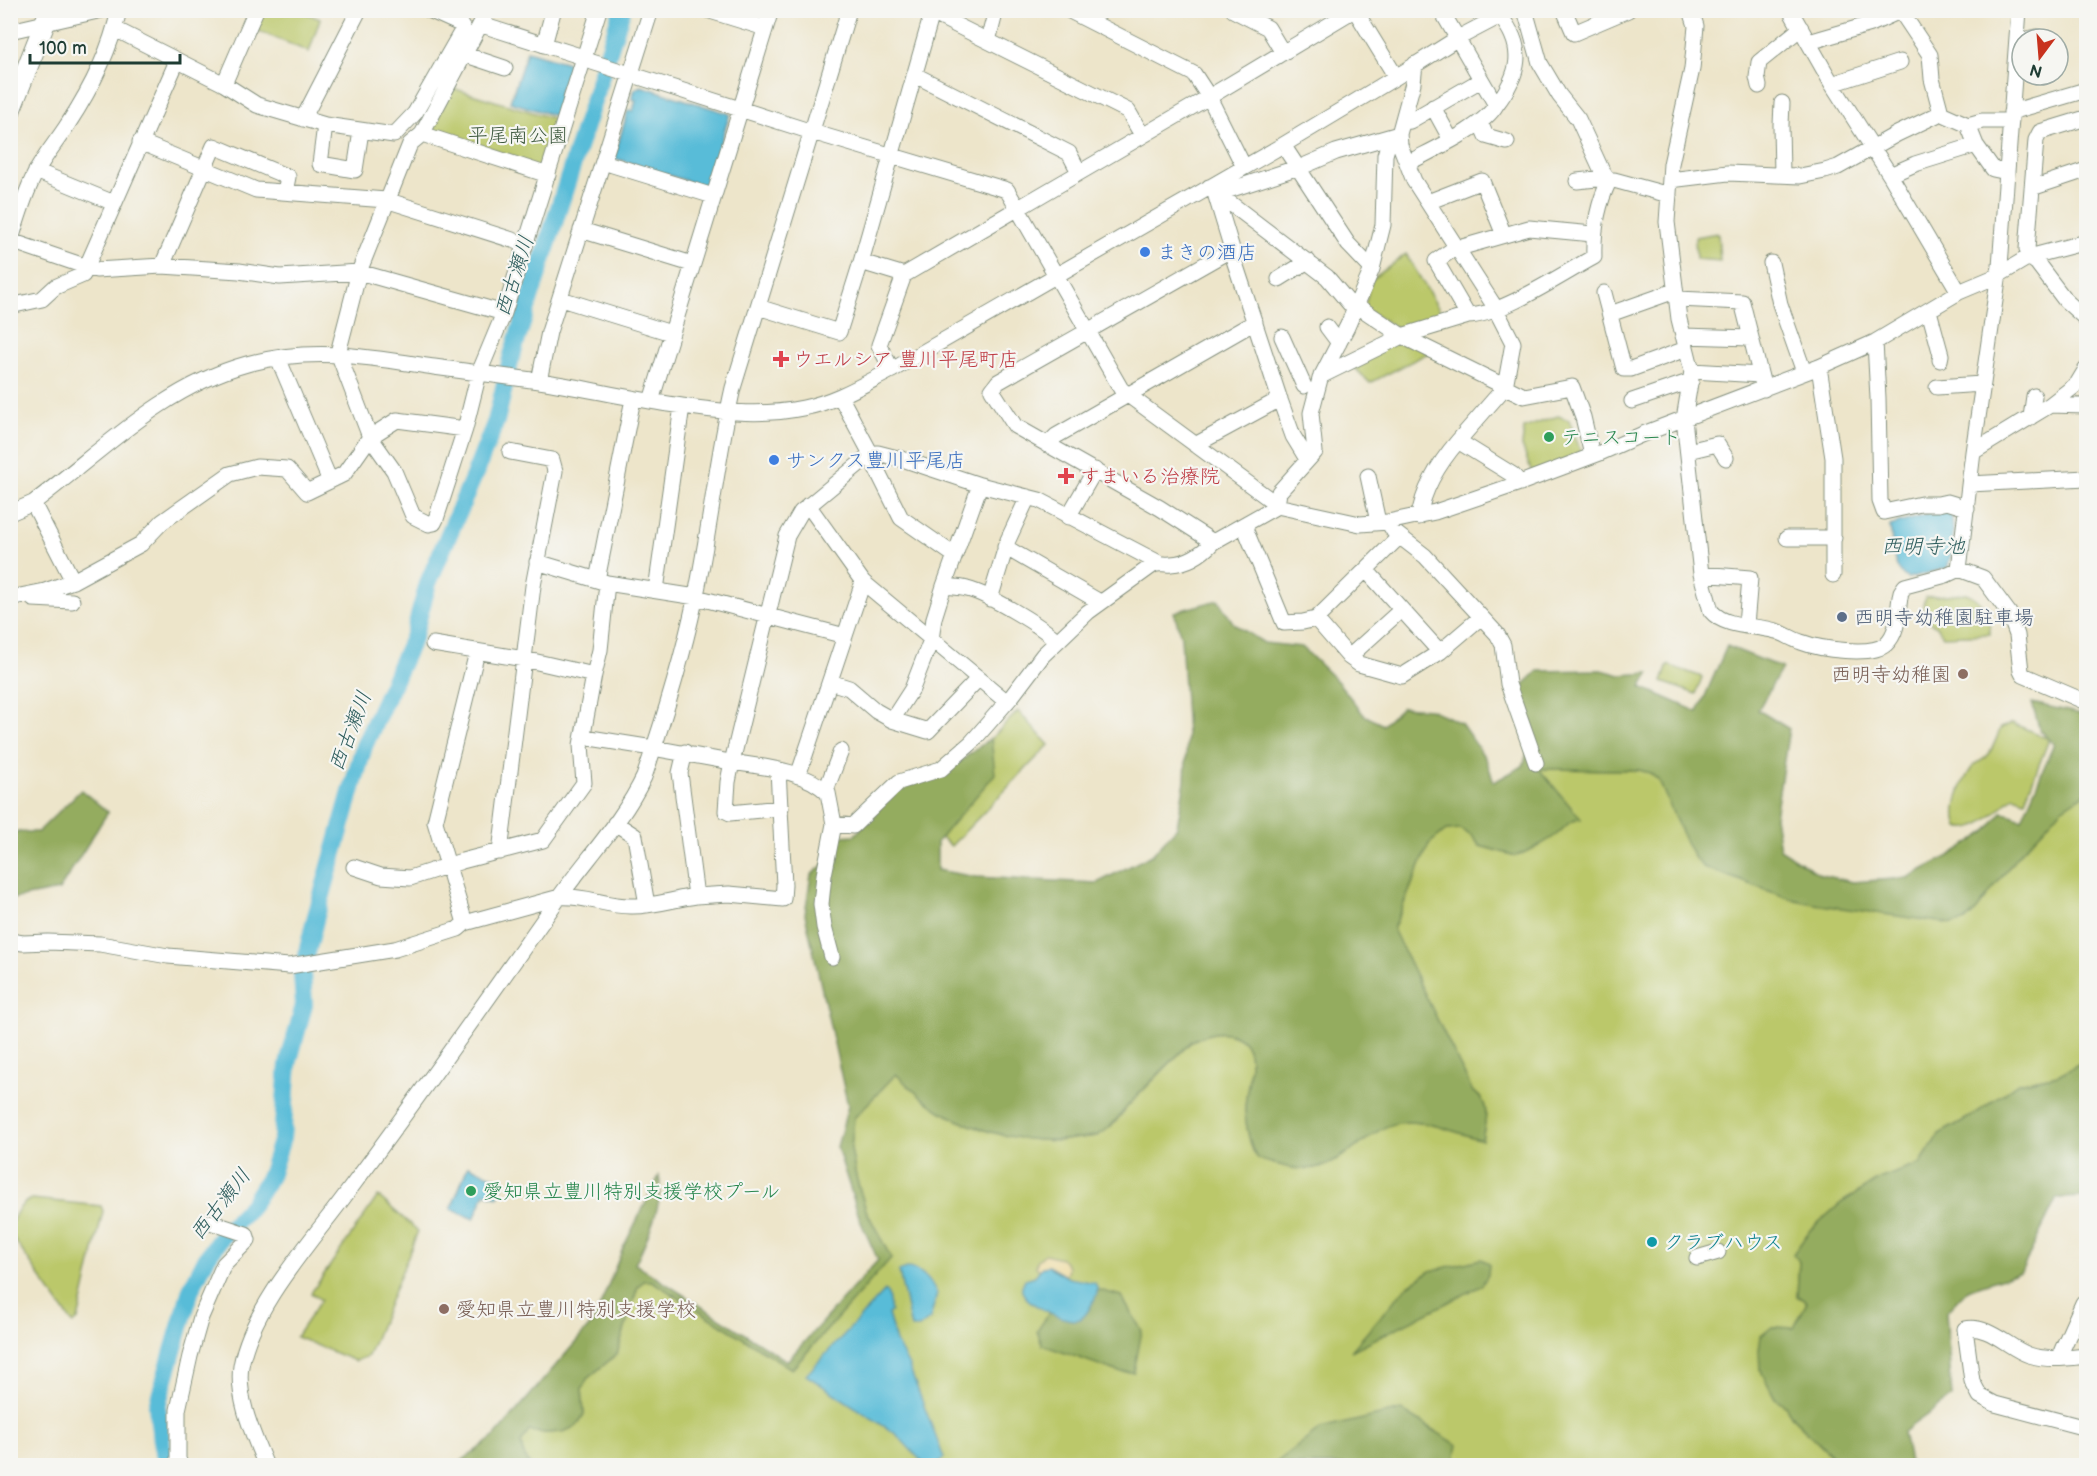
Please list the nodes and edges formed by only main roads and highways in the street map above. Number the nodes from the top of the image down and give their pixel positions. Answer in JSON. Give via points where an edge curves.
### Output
{"nodes":[{"id":1,"x":47,"y":17,"type":"edge"},
{"id":2,"x":10,"y":111,"type":"edge"}],
"edges":[{"from":1,"to":2,"type":"main road"}]}
